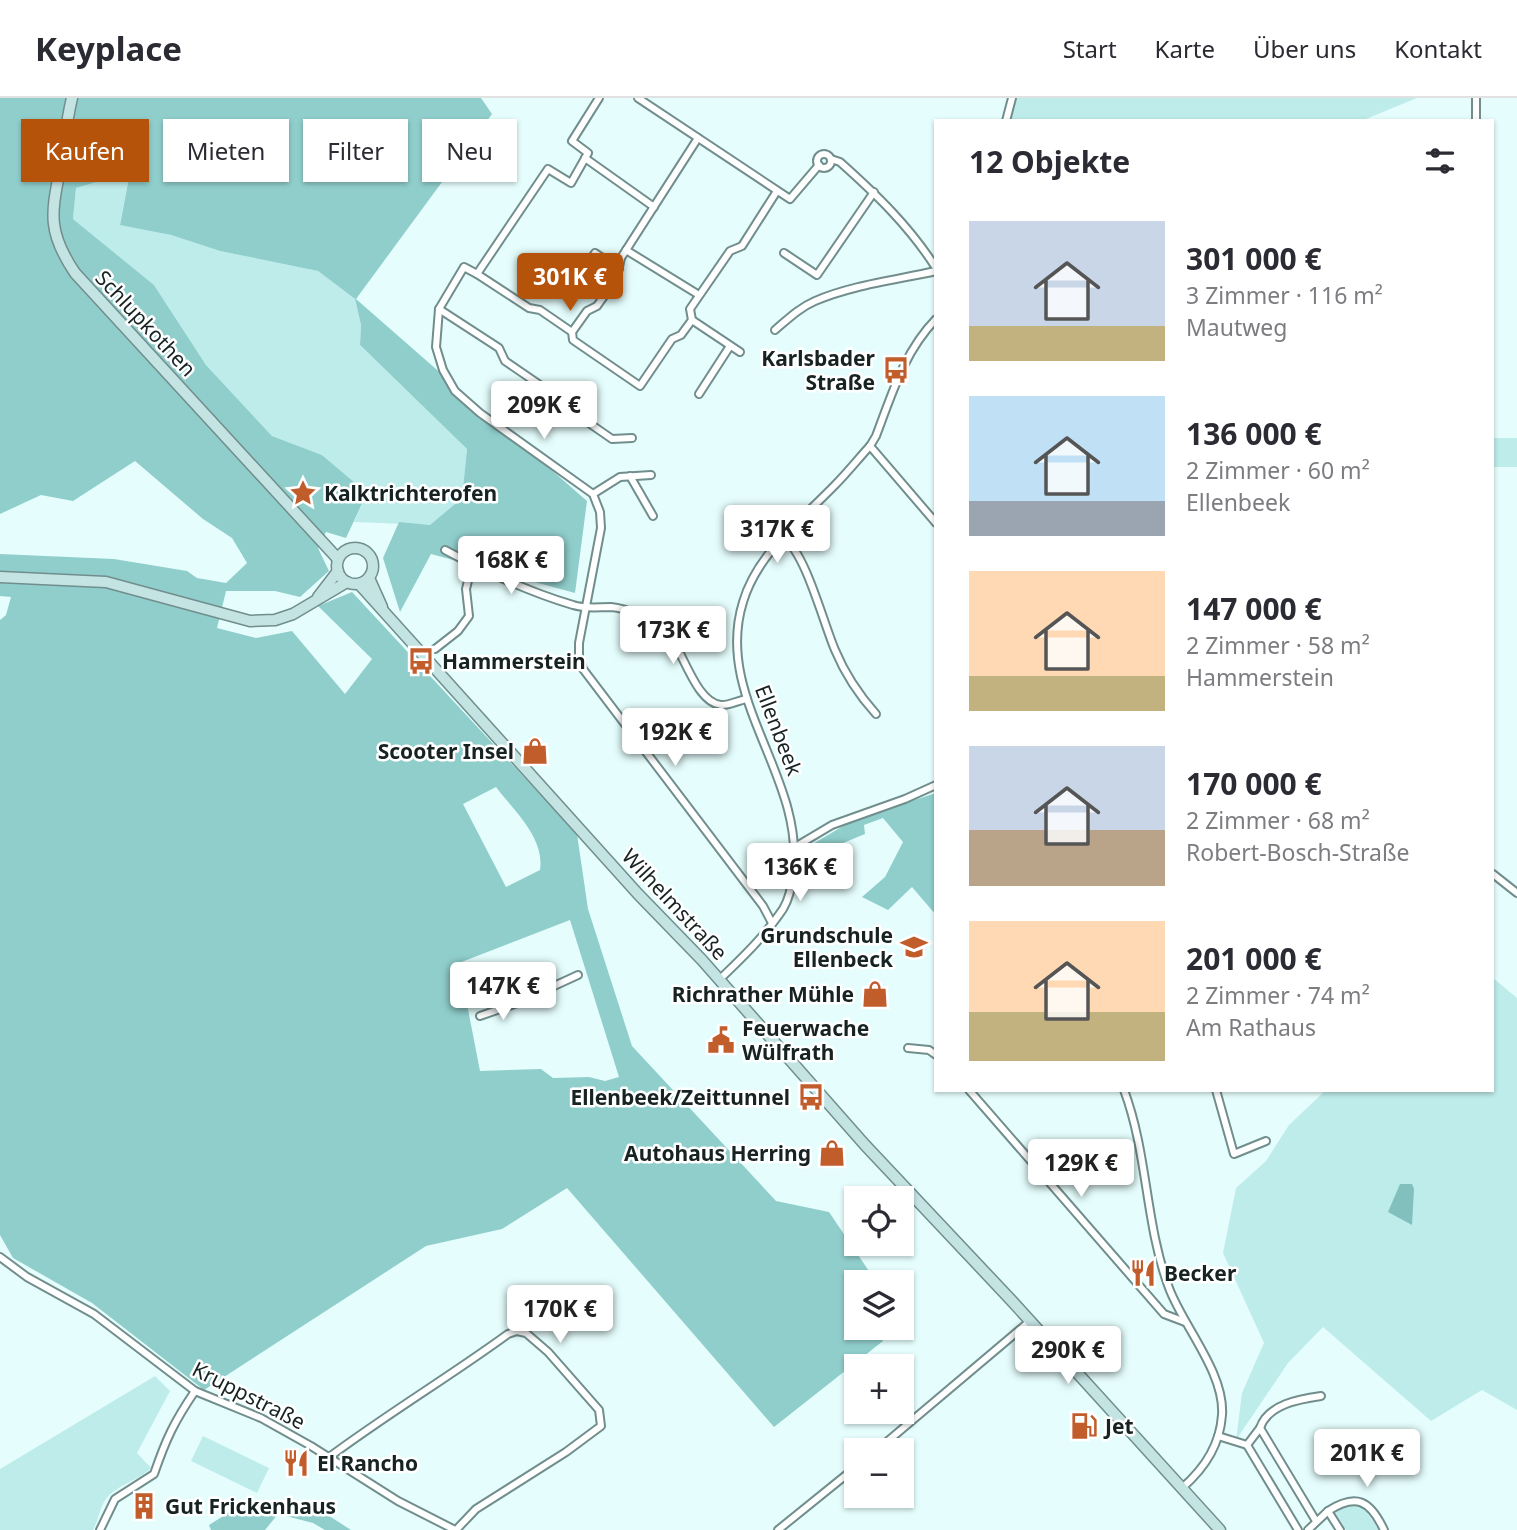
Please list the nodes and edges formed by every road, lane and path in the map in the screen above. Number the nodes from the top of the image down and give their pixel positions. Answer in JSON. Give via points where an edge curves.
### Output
{"nodes":[{"id":1,"x":72,"y":98,"type":"edge"},
{"id":2,"x":599,"y":98,"type":"edge"},
{"id":3,"x":638,"y":98,"type":"edge"},
{"id":4,"x":1012,"y":98,"type":"edge"},
{"id":5,"x":1476,"y":98,"type":"edge"},
{"id":6,"x":1007,"y":119,"type":"edge"},
{"id":7,"x":1476,"y":119,"type":"edge"},
{"id":8,"x":698,"y":138,"type":"junction"},
{"id":9,"x":585,"y":158,"type":"junction"},
{"id":10,"x":777,"y":191,"type":"junction"},
{"id":11,"x":874,"y":192,"type":"junction"},
{"id":12,"x":654,"y":207,"type":"junction"},
{"id":13,"x":626,"y":250,"type":"junction"},
{"id":14,"x":784,"y":253,"type":"dead end"},
{"id":15,"x":589,"y":262,"type":"dead end"},
{"id":16,"x":934,"y":267,"type":"edge"},
{"id":17,"x":619,"y":268,"type":"junction"},
{"id":18,"x":934,"y":270,"type":"edge"},
{"id":19,"x":477,"y":274,"type":"junction"},
{"id":20,"x":699,"y":295,"type":"junction"},
{"id":21,"x":439,"y":309,"type":"junction"},
{"id":22,"x":692,"y":320,"type":"junction"},
{"id":23,"x":934,"y":321,"type":"edge"},
{"id":24,"x":775,"y":330,"type":"dead end"},
{"id":25,"x":572,"y":332,"type":"junction"},
{"id":26,"x":730,"y":346,"type":"junction"},
{"id":27,"x":740,"y":352,"type":"dead end"},
{"id":28,"x":699,"y":394,"type":"dead end"},
{"id":29,"x":632,"y":438,"type":"dead end"},
{"id":30,"x":870,"y":446,"type":"junction"},
{"id":31,"x":651,"y":475,"type":"dead end"},
{"id":32,"x":630,"y":476,"type":"junction"},
{"id":33,"x":593,"y":494,"type":"junction"},
{"id":34,"x":653,"y":516,"type":"dead end"},
{"id":35,"x":934,"y":521,"type":"edge"},
{"id":36,"x":784,"y":538,"type":"junction"},
{"id":37,"x":445,"y":550,"type":"dead end"},
{"id":38,"x":342,"y":555,"type":"junction"},
{"id":39,"x":472,"y":564,"type":"junction"},
{"id":40,"x":337,"y":573,"type":"junction"},
{"id":41,"x":0,"y":577,"type":"edge"},
{"id":42,"x":369,"y":578,"type":"junction"},
{"id":43,"x":346,"y":583,"type":"junction"},
{"id":44,"x":359,"y":584,"type":"junction"},
{"id":45,"x":323,"y":595,"type":"junction"},
{"id":46,"x":586,"y":607,"type":"junction"},
{"id":47,"x":385,"y":614,"type":"junction"},
{"id":48,"x":435,"y":649,"type":"dead end"},
{"id":49,"x":747,"y":699,"type":"junction"},
{"id":50,"x":876,"y":714,"type":"dead end"},
{"id":51,"x":934,"y":786,"type":"edge"},
{"id":52,"x":795,"y":847,"type":"junction"},
{"id":53,"x":1494,"y":875,"type":"edge"},
{"id":54,"x":1517,"y":893,"type":"edge"},
{"id":55,"x":772,"y":923,"type":"junction"},
{"id":56,"x":578,"y":975,"type":"dead end"},
{"id":57,"x":719,"y":980,"type":"junction"},
{"id":58,"x":480,"y":1016,"type":"dead end"},
{"id":59,"x":908,"y":1048,"type":"dead end"},
{"id":60,"x":934,"y":1054,"type":"edge"},
{"id":61,"x":971,"y":1092,"type":"edge"},
{"id":62,"x":1125,"y":1092,"type":"edge"},
{"id":63,"x":1217,"y":1092,"type":"edge"},
{"id":64,"x":1266,"y":1141,"type":"dead end"},
{"id":65,"x":0,"y":1257,"type":"edge"},
{"id":66,"x":1030,"y":1321,"type":"junction"},
{"id":67,"x":1185,"y":1322,"type":"junction"},
{"id":68,"x":195,"y":1391,"type":"junction"},
{"id":69,"x":1321,"y":1396,"type":"dead end"},
{"id":70,"x":1260,"y":1428,"type":"junction"},
{"id":71,"x":1219,"y":1436,"type":"junction"},
{"id":72,"x":891,"y":1438,"type":"edge"},
{"id":73,"x":1247,"y":1445,"type":"junction"},
{"id":74,"x":328,"y":1458,"type":"junction"},
{"id":75,"x":844,"y":1477,"type":"edge"},
{"id":76,"x":1182,"y":1488,"type":"junction"},
{"id":77,"x":1328,"y":1511,"type":"junction"},
{"id":78,"x":1316,"y":1521,"type":"junction"},
{"id":79,"x":100,"y":1530,"type":"edge"},
{"id":80,"x":455,"y":1530,"type":"edge"},
{"id":81,"x":778,"y":1530,"type":"edge"},
{"id":82,"x":1220,"y":1530,"type":"edge"},
{"id":83,"x":1298,"y":1530,"type":"edge"},
{"id":84,"x":1308,"y":1530,"type":"edge"},
{"id":85,"x":1340,"y":1530,"type":"edge"},
{"id":86,"x":1384,"y":1530,"type":"edge"}],
"edges":[{"from":1,"to":38,"type":"main road","name":"Schlupkothen","via":[[52,214],[63,255],[314,532]]},
{"from":2,"to":9,"type":"street","via":[[572,141],[588,153]]},
{"from":3,"to":8,"type":"street"},
{"from":4,"to":6,"type":"street"},
{"from":5,"to":7,"type":"street"},
{"from":8,"to":10,"type":"street"},
{"from":8,"to":12,"type":"street"},
{"from":9,"to":12,"type":"street"},
{"from":9,"to":19,"type":"street","via":[[571,183],[548,169]]},
{"from":10,"to":11,"type":"street","via":[[790,200],[818,164],[826,168],[831,159]]},
{"from":10,"to":20,"type":"street","via":[[742,246],[730,251]]},
{"from":11,"to":14,"type":"street","via":[[817,275]]},
{"from":11,"to":16,"type":"street","via":[[919,242]]},
{"from":12,"to":13,"type":"street"},
{"from":13,"to":17,"type":"street"},
{"from":13,"to":20,"type":"street"},
{"from":15,"to":17,"type":"street","via":[[595,253]]},
{"from":17,"to":25,"type":"street","via":[[597,306],[587,311]]},
{"from":18,"to":24,"type":"street","via":[[822,298],[792,314]]},
{"from":19,"to":21,"type":"street","via":[[464,267]]},
{"from":19,"to":25,"type":"street"},
{"from":20,"to":22,"type":"street","via":[[690,309]]},
{"from":21,"to":29,"type":"street","via":[[499,348],[505,361],[612,439]]},
{"from":21,"to":33,"type":"street","via":[[437,355],[456,391]]},
{"from":22,"to":25,"type":"street","via":[[672,339],[640,386],[573,340]]},
{"from":22,"to":26,"type":"street"},
{"from":23,"to":30,"type":"street","name":"Ellenbeek","via":[[908,356]]},
{"from":26,"to":27,"type":"street"},
{"from":26,"to":28,"type":"street"},
{"from":30,"to":35,"type":"street"},
{"from":30,"to":36,"type":"street","name":"Ellenbeek"},
{"from":31,"to":32,"type":"street"},
{"from":32,"to":33,"type":"street"},
{"from":32,"to":34,"type":"street"},
{"from":33,"to":46,"type":"street","via":[[601,528]]},
{"from":36,"to":49,"type":"street","name":"Ellenbeek","via":[[764,559],[743,599],[737,659]]},
{"from":36,"to":50,"type":"street","via":[[802,563],[850,682]]},
{"from":37,"to":39,"type":"street"},
{"from":38,"to":40,"type":"main road"},
{"from":38,"to":42,"type":"main road","via":[[356,548],[368,553],[373,566]]},
{"from":39,"to":46,"type":"street","via":[[557,600]]},
{"from":39,"to":48,"type":"street","via":[[466,589],[469,616]]},
{"from":40,"to":43,"type":"main road"},
{"from":40,"to":45,"type":"main road"},
{"from":41,"to":45,"type":"main road","via":[[106,582],[250,621],[275,620]]},
{"from":42,"to":44,"type":"main road"},
{"from":42,"to":47,"type":"main road","name":"Wilhelmstraße"},
{"from":43,"to":44,"type":"main road"},
{"from":43,"to":45,"type":"main road"},
{"from":44,"to":47,"type":"main road","name":"Wilhelmstraße"},
{"from":46,"to":49,"type":"street","via":[[623,610],[667,631],[709,700],[721,705]]},
{"from":46,"to":55,"type":"street","via":[[579,643],[583,669]]},
{"from":47,"to":57,"type":"main road","name":"Wilhelmstraße"},
{"from":49,"to":52,"type":"street","name":"Ellenbeek","via":[[782,786]]},
{"from":51,"to":52,"type":"street","via":[[832,825]]},
{"from":52,"to":55,"type":"street","name":"Ellenbeek","via":[[792,886]]},
{"from":53,"to":54,"type":"street"},
{"from":55,"to":57,"type":"street","name":"Ellenbeek"},
{"from":56,"to":58,"type":"street"},
{"from":57,"to":66,"type":"main road","name":"Wilhelmstraße","via":[[865,1146]]},
{"from":59,"to":60,"type":"street"},
{"from":61,"to":67,"type":"street","via":[[1164,1314]]},
{"from":62,"to":67,"type":"street","via":[[1141,1149],[1158,1255]]},
{"from":63,"to":64,"type":"street","via":[[1234,1153]]},
{"from":65,"to":68,"type":"street","name":"Kruppstraße","via":[[93,1314]]},
{"from":66,"to":72,"type":"street"},
{"from":66,"to":76,"type":"main road","name":"Wilhelmstraße"},
{"from":67,"to":71,"type":"street","via":[[1217,1386],[1223,1413]]},
{"from":68,"to":74,"type":"street","name":"Kruppstraße","via":[[261,1418]]},
{"from":68,"to":79,"type":"street","via":[[172,1427],[154,1474],[116,1499]]},
{"from":69,"to":70,"type":"street","via":[[1294,1400],[1276,1410]]},
{"from":70,"to":73,"type":"street"},
{"from":70,"to":78,"type":"street"},
{"from":71,"to":73,"type":"street"},
{"from":71,"to":76,"type":"street","via":[[1211,1455]]},
{"from":73,"to":83,"type":"street"},
{"from":74,"to":80,"type":"street","name":"Kruppstraße"},
{"from":74,"to":80,"type":"street","via":[[508,1334],[517,1331],[531,1336],[599,1410],[601,1426],[476,1509]]},
{"from":75,"to":81,"type":"street"},
{"from":76,"to":82,"type":"main road","name":"Wilhelmstraße"},
{"from":77,"to":78,"type":"street"},
{"from":77,"to":85,"type":"street"},
{"from":77,"to":86,"type":"street","via":[[1354,1499],[1365,1503]]},
{"from":78,"to":84,"type":"street"}]}
